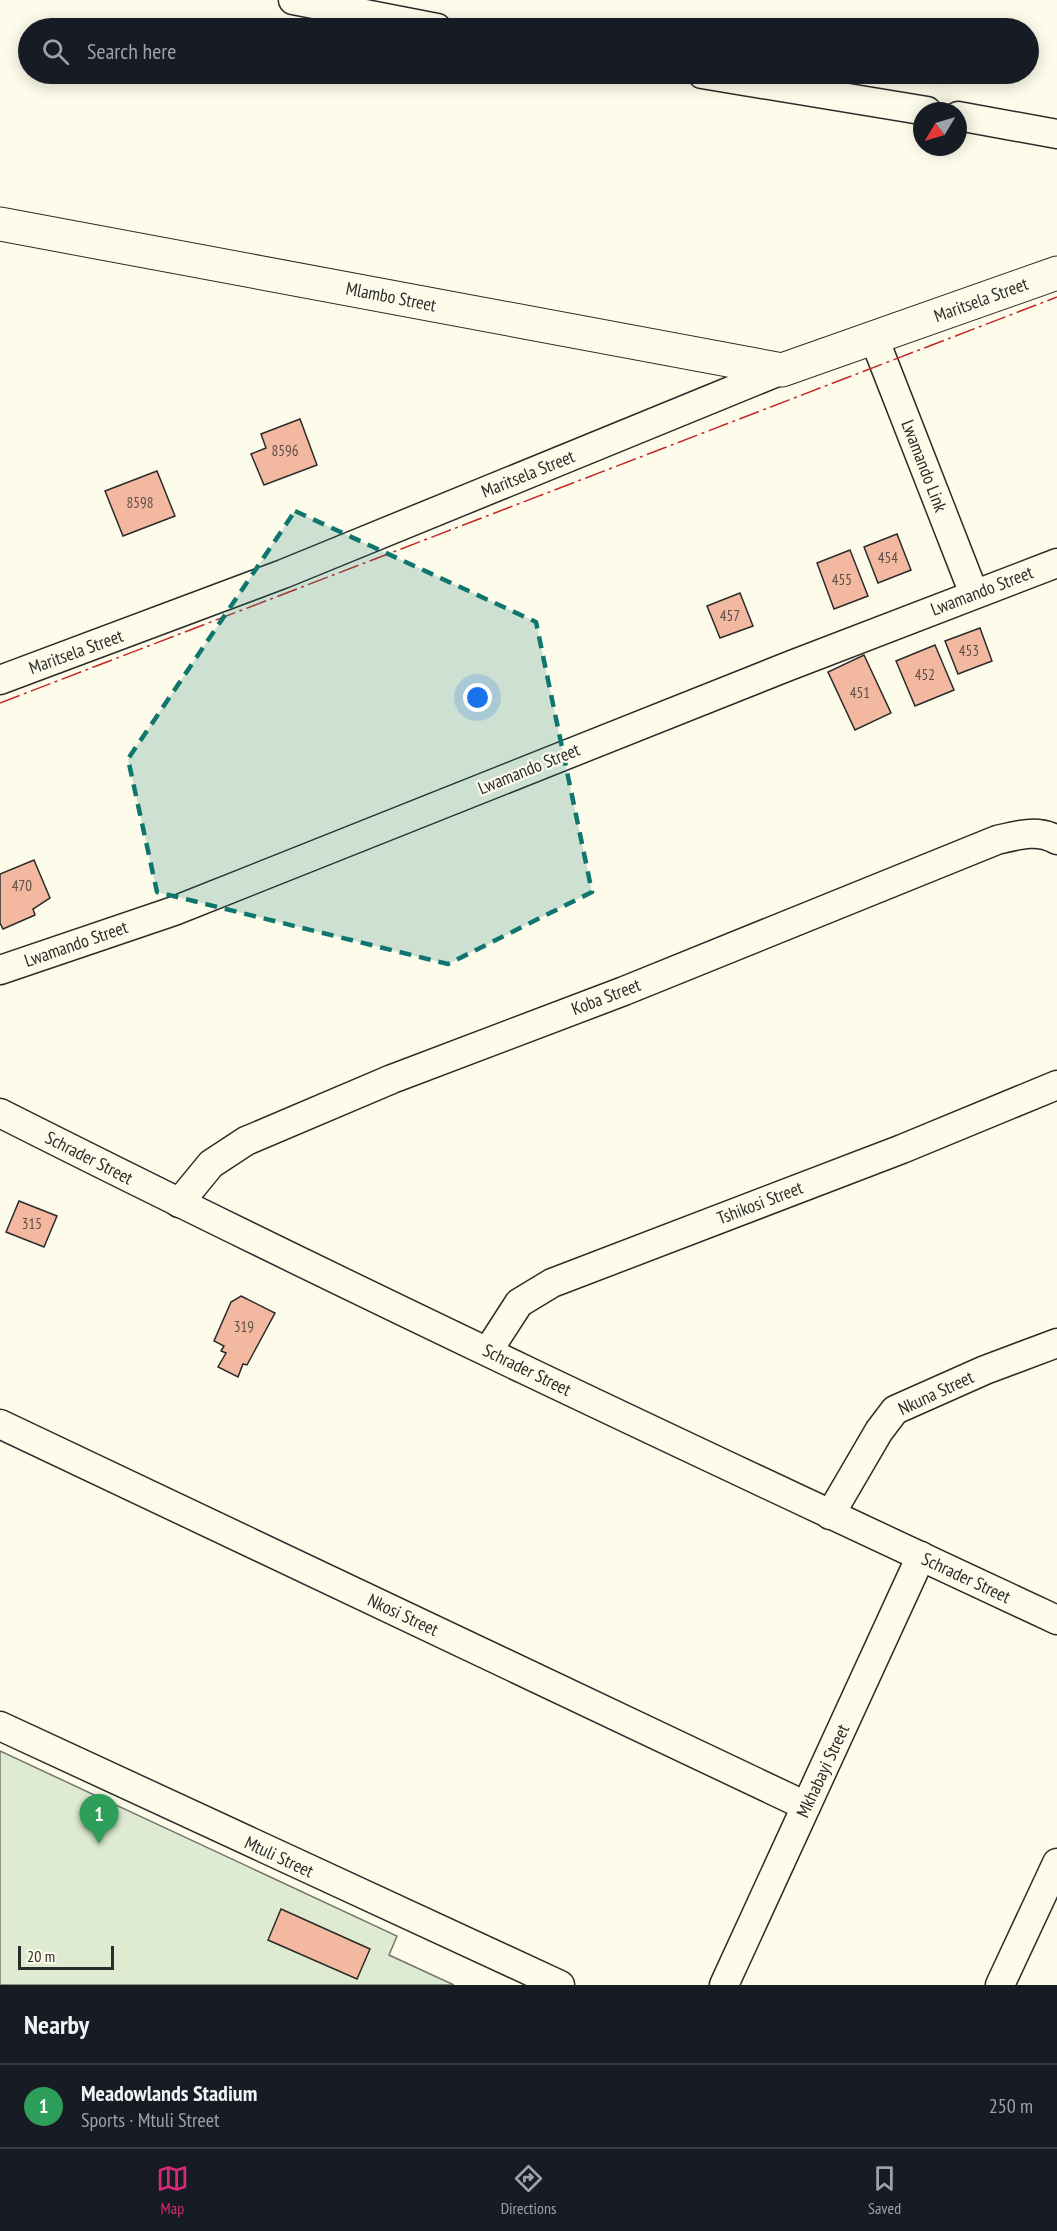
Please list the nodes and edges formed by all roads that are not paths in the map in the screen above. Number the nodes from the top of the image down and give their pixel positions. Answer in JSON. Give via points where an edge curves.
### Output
{"nodes":[{"id":1,"x":293,"y":0,"type":"edge"},
{"id":2,"x":386,"y":18,"type":"edge"},
{"id":3,"x":763,"y":84,"type":"edge"},
{"id":4,"x":913,"y":109,"type":"edge"},
{"id":5,"x":967,"y":119,"type":"edge"},
{"id":6,"x":1057,"y":134,"type":"edge"},
{"id":7,"x":0,"y":224,"type":"edge"},
{"id":8,"x":1057,"y":273,"type":"edge"},
{"id":9,"x":874,"y":338,"type":"junction"},
{"id":10,"x":782,"y":370,"type":"junction"},
{"id":11,"x":1057,"y":563,"type":"edge"},
{"id":12,"x":974,"y":594,"type":"junction"},
{"id":13,"x":0,"y":680,"type":"edge"},
{"id":14,"x":1056,"y":839,"type":"edge"},
{"id":15,"x":0,"y":970,"type":"edge"},
{"id":16,"x":1057,"y":1085,"type":"edge"},
{"id":17,"x":0,"y":1113,"type":"edge"},
{"id":18,"x":179,"y":1203,"type":"junction"},
{"id":19,"x":1057,"y":1343,"type":"edge"},
{"id":20,"x":488,"y":1351,"type":"junction"},
{"id":21,"x":0,"y":1424,"type":"edge"},
{"id":22,"x":830,"y":1515,"type":"junction"},
{"id":23,"x":921,"y":1557,"type":"junction"},
{"id":24,"x":1057,"y":1620,"type":"edge"},
{"id":25,"x":0,"y":1726,"type":"edge"},
{"id":26,"x":806,"y":1806,"type":"junction"},
{"id":27,"x":1057,"y":1863,"type":"edge"},
{"id":28,"x":560,"y":1985,"type":"edge"},
{"id":29,"x":724,"y":1985,"type":"edge"},
{"id":30,"x":1000,"y":1985,"type":"edge"}],
"edges":[{"from":1,"to":2,"type":"street"},
{"from":3,"to":4,"type":"street"},
{"from":5,"to":6,"type":"street"},
{"from":7,"to":10,"type":"street","name":"Mlambo Street"},
{"from":8,"to":9,"type":"street","name":"Maritsela Street"},
{"from":9,"to":10,"type":"street","name":"Maritsela Street"},
{"from":9,"to":12,"type":"street","name":"Lwamando Link"},
{"from":10,"to":13,"type":"street","name":"Maritsela Street","via":[[283,574]]},
{"from":11,"to":12,"type":"street","name":"Lwamando Street"},
{"from":12,"to":15,"type":"street","name":"Lwamando Street","via":[[174,911]]},
{"from":14,"to":18,"type":"street","name":"Koba Street","via":[[1040,833],[997,840],[624,991],[392,1079],[233,1148],[201,1174]]},
{"from":16,"to":20,"type":"street","name":"Tshikosi Street","via":[[902,1149],[552,1282],[519,1303]]},
{"from":17,"to":18,"type":"street","name":"Schrader Street"},
{"from":18,"to":20,"type":"street","name":"Schrader Street"},
{"from":19,"to":22,"type":"street","name":"Nkuna Street","via":[[896,1410],[879,1431]]},
{"from":20,"to":22,"type":"street","name":"Schrader Street"},
{"from":21,"to":26,"type":"street","name":"Nkosi Street"},
{"from":22,"to":23,"type":"street","name":"Schrader Street"},
{"from":23,"to":24,"type":"street","name":"Schrader Street"},
{"from":23,"to":26,"type":"street","name":"Mkhabayi Street"},
{"from":25,"to":28,"type":"street","name":"Mtuli Street"},
{"from":26,"to":29,"type":"street","name":"Mkhabayi Street"},
{"from":27,"to":30,"type":"street"}]}
